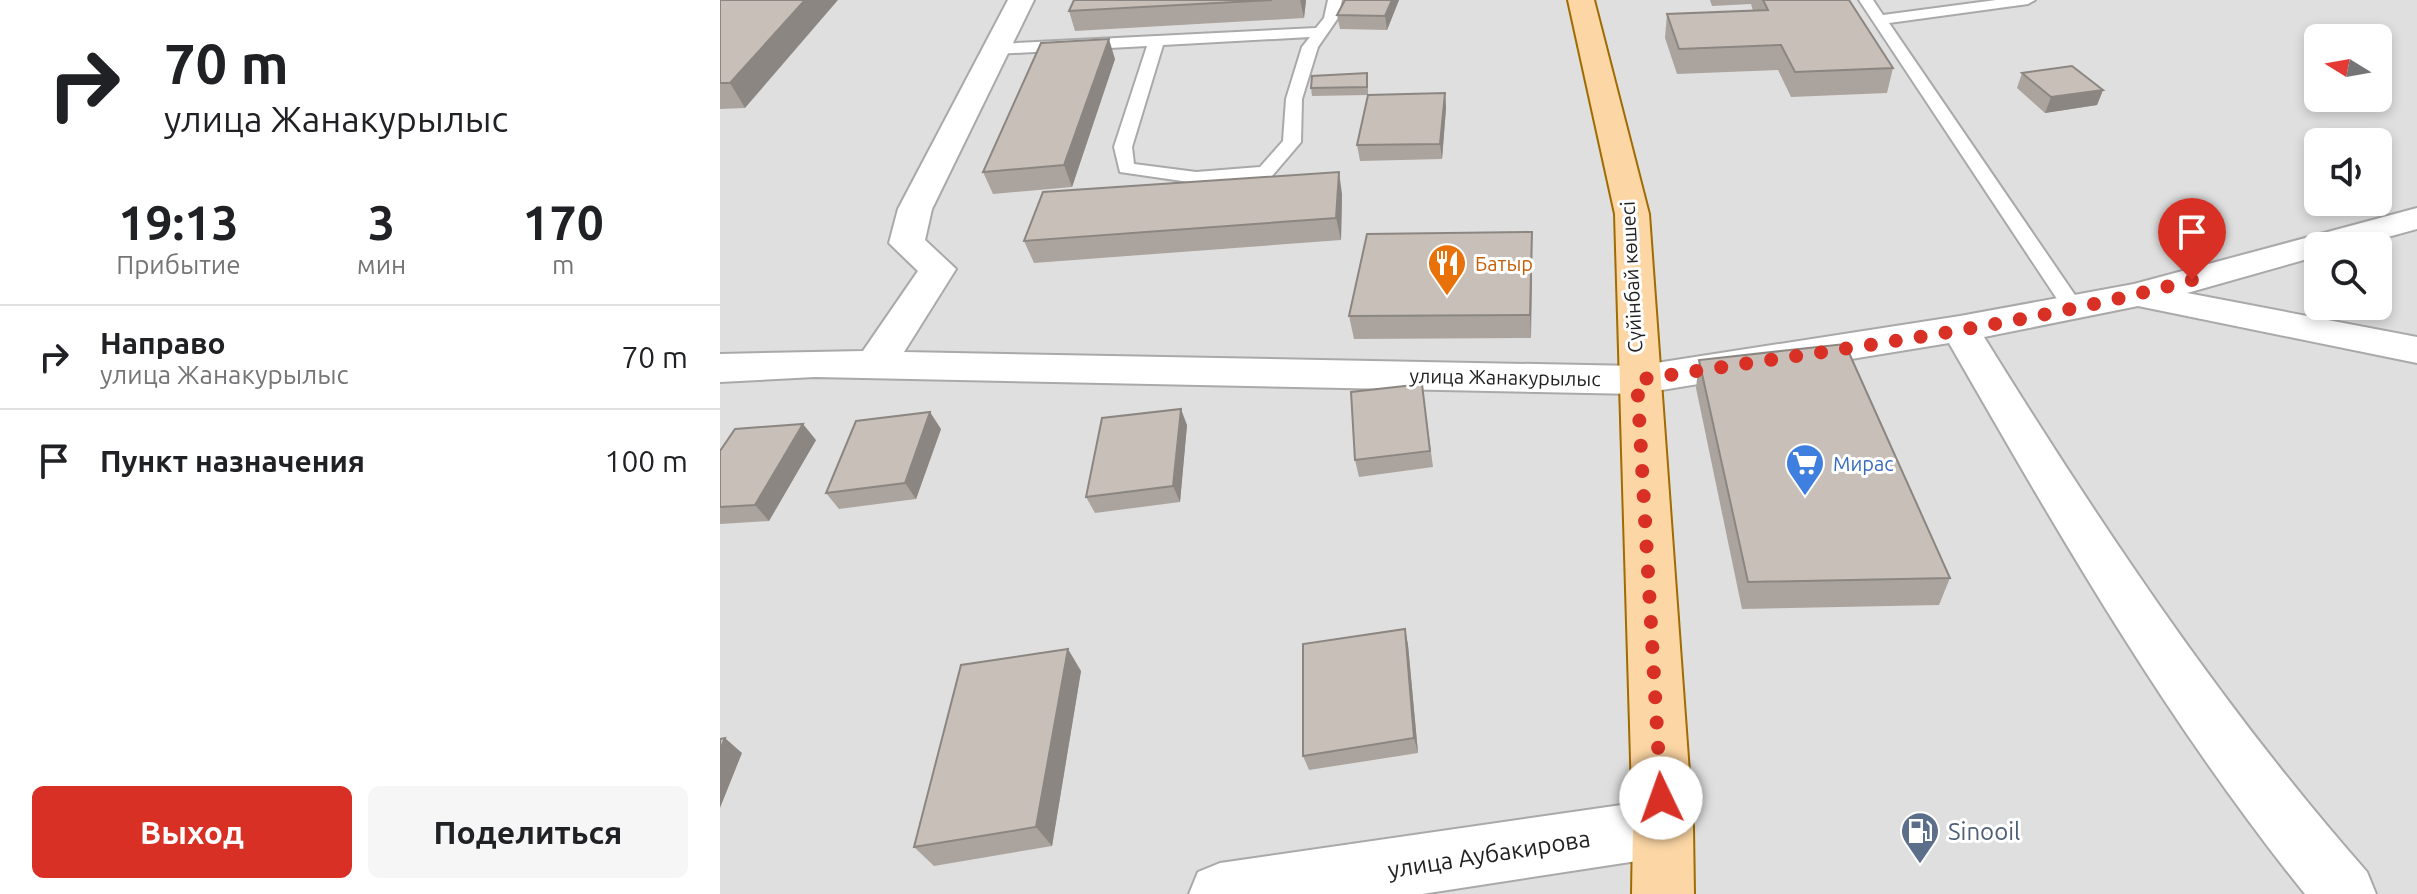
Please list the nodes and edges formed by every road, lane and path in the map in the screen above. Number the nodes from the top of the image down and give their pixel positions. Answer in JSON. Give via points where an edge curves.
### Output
{"nodes":[{"id":1,"x":1021,"y":0,"type":"edge"},
{"id":2,"x":1335,"y":0,"type":"edge"},
{"id":3,"x":1581,"y":0,"type":"edge"},
{"id":4,"x":1866,"y":0,"type":"edge"},
{"id":5,"x":1921,"y":0,"type":"edge"},
{"id":6,"x":2028,"y":0,"type":"edge"},
{"id":7,"x":1999,"y":2,"type":"edge"},
{"id":8,"x":1931,"y":13,"type":"junction"},
{"id":9,"x":1879,"y":20,"type":"junction"},
{"id":10,"x":1321,"y":32,"type":"junction"},
{"id":11,"x":1156,"y":42,"type":"junction"},
{"id":12,"x":996,"y":49,"type":"junction"},
{"id":13,"x":2417,"y":218,"type":"edge"},
{"id":14,"x":2136,"y":295,"type":"junction"},
{"id":15,"x":2072,"y":306,"type":"junction"},
{"id":16,"x":1960,"y":329,"type":"junction"},
{"id":17,"x":2417,"y":350,"type":"edge"},
{"id":18,"x":875,"y":365,"type":"junction"},
{"id":19,"x":720,"y":368,"type":"edge"},
{"id":20,"x":1637,"y":380,"type":"junction"},
{"id":21,"x":1663,"y":828,"type":"junction"},
{"id":22,"x":1220,"y":894,"type":"edge"},
{"id":23,"x":1663,"y":894,"type":"edge"},
{"id":24,"x":2345,"y":894,"type":"edge"}],
"edges":[{"from":1,"to":12,"type":"street"},
{"from":2,"to":10,"type":"lane"},
{"from":3,"to":20,"type":"main road","name":"Сүйінбай көшесі","via":[[1632,214]]},
{"from":4,"to":9,"type":"lane"},
{"from":5,"to":8,"type":"lane"},
{"from":6,"to":7,"type":"lane"},
{"from":7,"to":8,"type":"lane"},
{"from":8,"to":9,"type":"lane"},
{"from":9,"to":15,"type":"lane"},
{"from":10,"to":11,"type":"lane"},
{"from":10,"to":11,"type":"lane","via":[[1310,47],[1294,99],[1292,142],[1266,172],[1218,179],[1163,177],[1126,168],[1123,147]]},
{"from":11,"to":12,"type":"lane"},
{"from":12,"to":18,"type":"street","via":[[915,209],[907,243],[938,269]]},
{"from":13,"to":14,"type":"street","name":"улица Жанакурылыс"},
{"from":14,"to":15,"type":"street","name":"улица Жанакурылыс"},
{"from":14,"to":17,"type":"street"},
{"from":15,"to":16,"type":"street","name":"улица Жанакурылыс"},
{"from":16,"to":20,"type":"street","name":"улица Жанакурылыс"},
{"from":16,"to":24,"type":"street","via":[[2180,686]]},
{"from":18,"to":19,"type":"street","name":"улица Жанакурылыс"},
{"from":18,"to":20,"type":"street","name":"улица Жанакурылыс"},
{"from":20,"to":21,"type":"main road","name":"Сүйінбай көшесі"},
{"from":21,"to":22,"type":"street","name":"улица Аубакирова"},
{"from":21,"to":23,"type":"main road","name":"Сүйінбай көшесі"}]}
